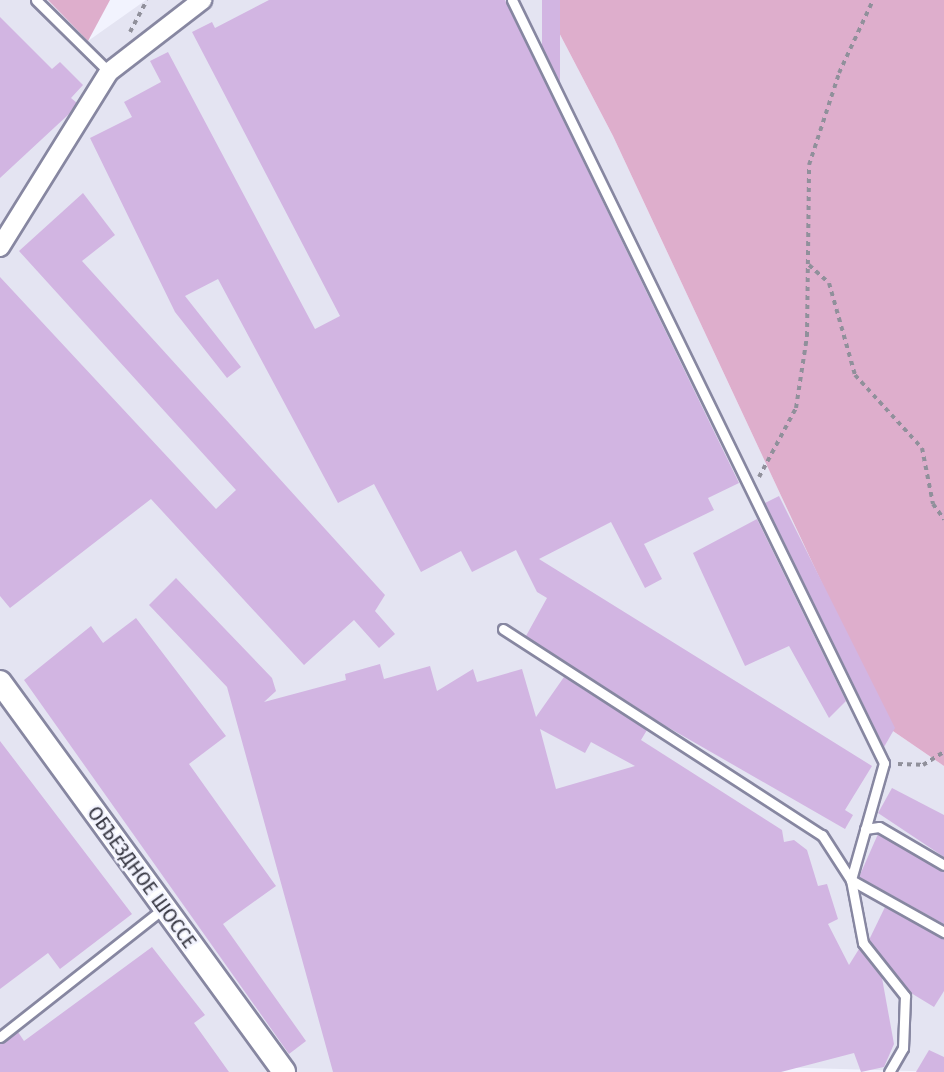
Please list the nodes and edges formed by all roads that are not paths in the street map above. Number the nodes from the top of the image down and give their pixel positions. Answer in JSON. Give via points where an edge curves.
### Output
{"nodes":[{"id":1,"x":36,"y":0,"type":"edge"},
{"id":2,"x":202,"y":0,"type":"edge"},
{"id":3,"x":512,"y":0,"type":"edge"},
{"id":4,"x":109,"y":72,"type":"junction"},
{"id":5,"x":0,"y":247,"type":"edge"},
{"id":6,"x":503,"y":629,"type":"dead end"},
{"id":7,"x":0,"y":682,"type":"edge"},
{"id":8,"x":865,"y":829,"type":"junction"},
{"id":9,"x":944,"y":865,"type":"edge"},
{"id":10,"x":850,"y":880,"type":"junction"},
{"id":11,"x":164,"y":908,"type":"junction"},
{"id":12,"x":944,"y":932,"type":"edge"},
{"id":13,"x":0,"y":1036,"type":"edge"},
{"id":14,"x":284,"y":1072,"type":"edge"},
{"id":15,"x":889,"y":1072,"type":"edge"}],
"edges":[{"from":1,"to":4,"type":"lane"},
{"from":2,"to":4,"type":"street"},
{"from":3,"to":8,"type":"lane","via":[[884,763]]},
{"from":4,"to":5,"type":"street"},
{"from":6,"to":10,"type":"lane","via":[[822,835]]},
{"from":7,"to":11,"type":"street","name":"ОБЪЕЗДНОЕ ШОССЕ"},
{"from":8,"to":9,"type":"lane","via":[[879,826]]},
{"from":8,"to":10,"type":"lane"},
{"from":10,"to":12,"type":"lane"},
{"from":10,"to":15,"type":"lane","via":[[862,943],[905,996],[903,1048]]},
{"from":11,"to":13,"type":"lane"},
{"from":11,"to":14,"type":"street","name":"ОБЪЕЗДНОЕ ШОССЕ"}]}
